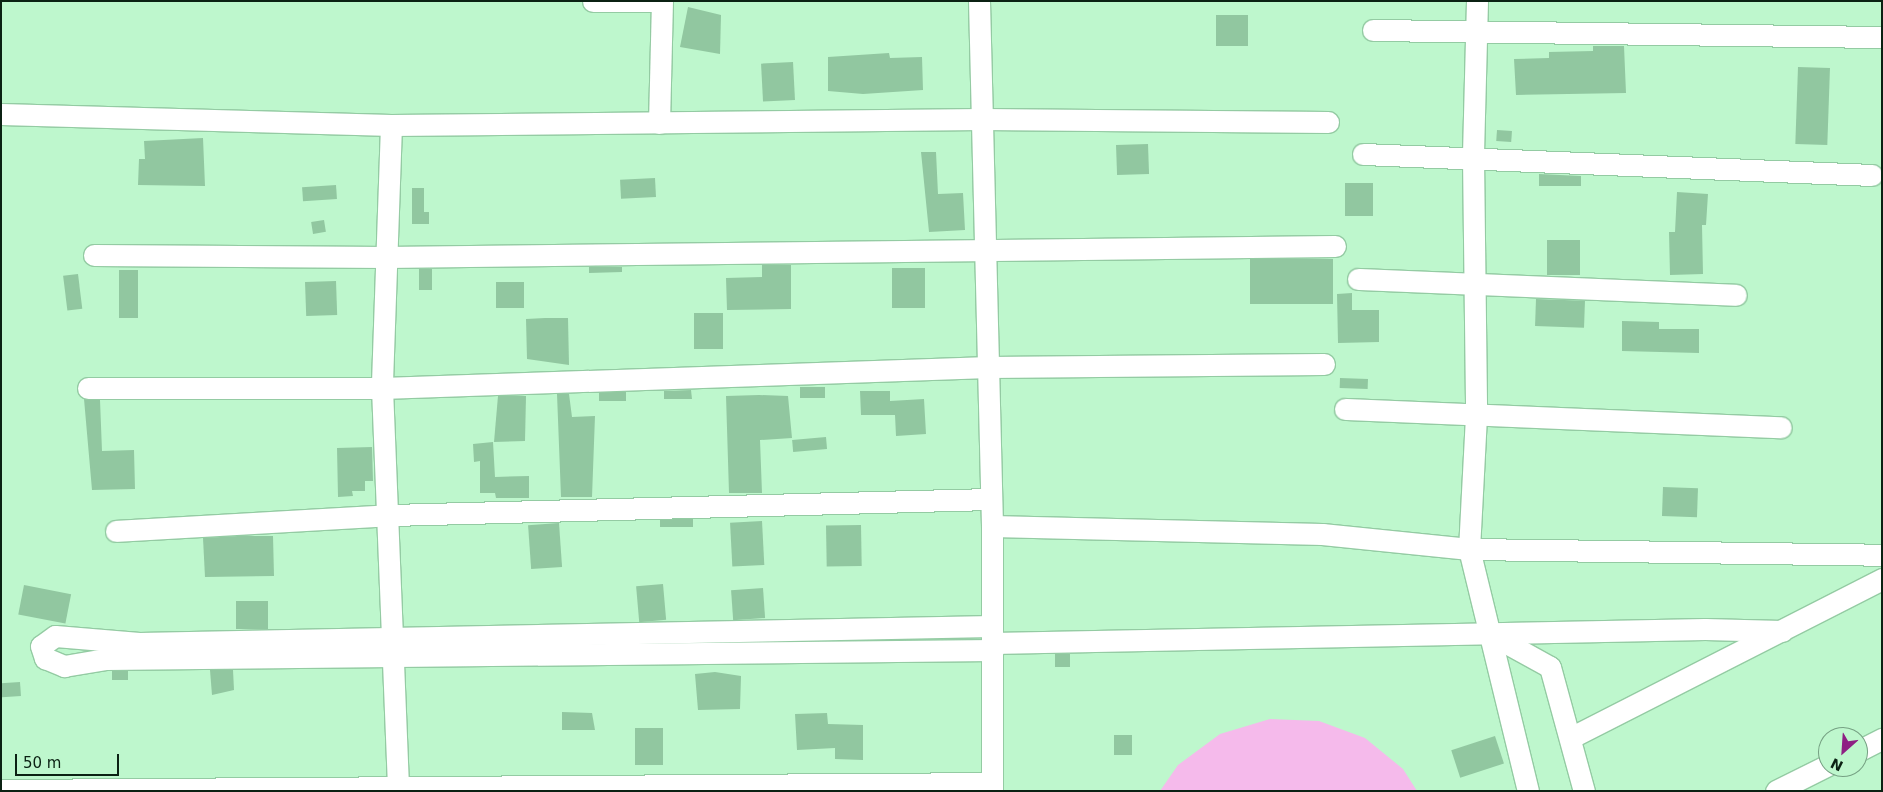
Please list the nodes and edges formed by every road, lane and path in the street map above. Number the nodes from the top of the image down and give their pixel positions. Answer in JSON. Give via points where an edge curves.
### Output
{"nodes":[{"id":1,"x":593,"y":1,"type":"edge"},
{"id":2,"x":661,"y":1,"type":"edge"},
{"id":3,"x":980,"y":1,"type":"edge"},
{"id":4,"x":1477,"y":1,"type":"edge"},
{"id":5,"x":1476,"y":29,"type":"junction"},
{"id":6,"x":1373,"y":30,"type":"dead end"},
{"id":7,"x":1882,"y":37,"type":"edge"},
{"id":8,"x":1,"y":114,"type":"edge"},
{"id":9,"x":982,"y":119,"type":"junction"},
{"id":10,"x":1328,"y":122,"type":"dead end"},
{"id":11,"x":659,"y":123,"type":"junction"},
{"id":12,"x":390,"y":125,"type":"junction"},
{"id":13,"x":1363,"y":154,"type":"dead end"},
{"id":14,"x":1473,"y":156,"type":"junction"},
{"id":15,"x":1872,"y":174,"type":"dead end"},
{"id":16,"x":1335,"y":246,"type":"dead end"},
{"id":17,"x":983,"y":248,"type":"junction"},
{"id":18,"x":94,"y":255,"type":"dead end"},
{"id":19,"x":386,"y":257,"type":"junction"},
{"id":20,"x":1358,"y":279,"type":"dead end"},
{"id":21,"x":1473,"y":284,"type":"junction"},
{"id":22,"x":1736,"y":296,"type":"dead end"},
{"id":23,"x":1324,"y":364,"type":"dead end"},
{"id":24,"x":989,"y":367,"type":"junction"},
{"id":25,"x":88,"y":388,"type":"dead end"},
{"id":26,"x":382,"y":388,"type":"junction"},
{"id":27,"x":1345,"y":409,"type":"dead end"},
{"id":28,"x":1476,"y":416,"type":"junction"},
{"id":29,"x":1781,"y":427,"type":"dead end"},
{"id":30,"x":991,"y":499,"type":"junction"},
{"id":31,"x":390,"y":515,"type":"junction"},
{"id":32,"x":992,"y":526,"type":"junction"},
{"id":33,"x":116,"y":531,"type":"dead end"},
{"id":34,"x":1468,"y":549,"type":"junction"},
{"id":35,"x":1882,"y":555,"type":"edge"},
{"id":36,"x":1882,"y":579,"type":"edge"},
{"id":37,"x":1782,"y":632,"type":"junction"},
{"id":38,"x":1491,"y":634,"type":"junction"},
{"id":39,"x":992,"y":640,"type":"junction"},
{"id":40,"x":394,"y":647,"type":"junction"},
{"id":41,"x":106,"y":651,"type":"dead end"},
{"id":42,"x":1570,"y":738,"type":"junction"},
{"id":43,"x":1882,"y":739,"type":"edge"},
{"id":44,"x":1868,"y":746,"type":"edge"},
{"id":45,"x":1818,"y":770,"type":"edge"},
{"id":46,"x":992,"y":787,"type":"edge"},
{"id":47,"x":398,"y":789,"type":"edge"},
{"id":48,"x":1,"y":790,"type":"edge"},
{"id":49,"x":1528,"y":791,"type":"edge"},
{"id":50,"x":1584,"y":791,"type":"edge"},
{"id":51,"x":1776,"y":791,"type":"edge"}],
"edges":[{"from":1,"to":2,"type":"street"},
{"from":2,"to":11,"type":"street"},
{"from":3,"to":9,"type":"street"},
{"from":4,"to":5,"type":"street"},
{"from":5,"to":6,"type":"street"},
{"from":5,"to":7,"type":"street"},
{"from":5,"to":14,"type":"street"},
{"from":8,"to":12,"type":"street"},
{"from":9,"to":10,"type":"street"},
{"from":9,"to":11,"type":"street"},
{"from":9,"to":17,"type":"street"},
{"from":11,"to":12,"type":"street"},
{"from":12,"to":19,"type":"street"},
{"from":13,"to":14,"type":"street"},
{"from":14,"to":15,"type":"street"},
{"from":14,"to":21,"type":"street"},
{"from":16,"to":17,"type":"street"},
{"from":17,"to":19,"type":"street"},
{"from":17,"to":24,"type":"street"},
{"from":18,"to":19,"type":"street"},
{"from":19,"to":26,"type":"street"},
{"from":20,"to":21,"type":"street"},
{"from":21,"to":22,"type":"street"},
{"from":21,"to":28,"type":"street"},
{"from":23,"to":24,"type":"street"},
{"from":24,"to":26,"type":"street"},
{"from":24,"to":30,"type":"street"},
{"from":25,"to":26,"type":"street"},
{"from":26,"to":31,"type":"street"},
{"from":27,"to":28,"type":"street"},
{"from":28,"to":29,"type":"street"},
{"from":28,"to":34,"type":"street"},
{"from":30,"to":31,"type":"street"},
{"from":30,"to":32,"type":"street"},
{"from":31,"to":33,"type":"street"},
{"from":31,"to":40,"type":"street"},
{"from":32,"to":34,"type":"street","via":[[1322,534]]},
{"from":32,"to":39,"type":"street"},
{"from":34,"to":35,"type":"street"},
{"from":34,"to":38,"type":"street"},
{"from":36,"to":37,"type":"street"},
{"from":37,"to":38,"type":"street","via":[[1705,629]]},
{"from":37,"to":42,"type":"street"},
{"from":38,"to":39,"type":"street"},
{"from":38,"to":42,"type":"street","via":[[1550,667]]},
{"from":38,"to":49,"type":"street"},
{"from":39,"to":40,"type":"street"},
{"from":39,"to":46,"type":"street"},
{"from":40,"to":41,"type":"street"},
{"from":40,"to":47,"type":"street"},
{"from":42,"to":50,"type":"street"},
{"from":43,"to":44,"type":"street"},
{"from":45,"to":51,"type":"street"},
{"from":46,"to":47,"type":"street"},
{"from":47,"to":48,"type":"street"}]}
